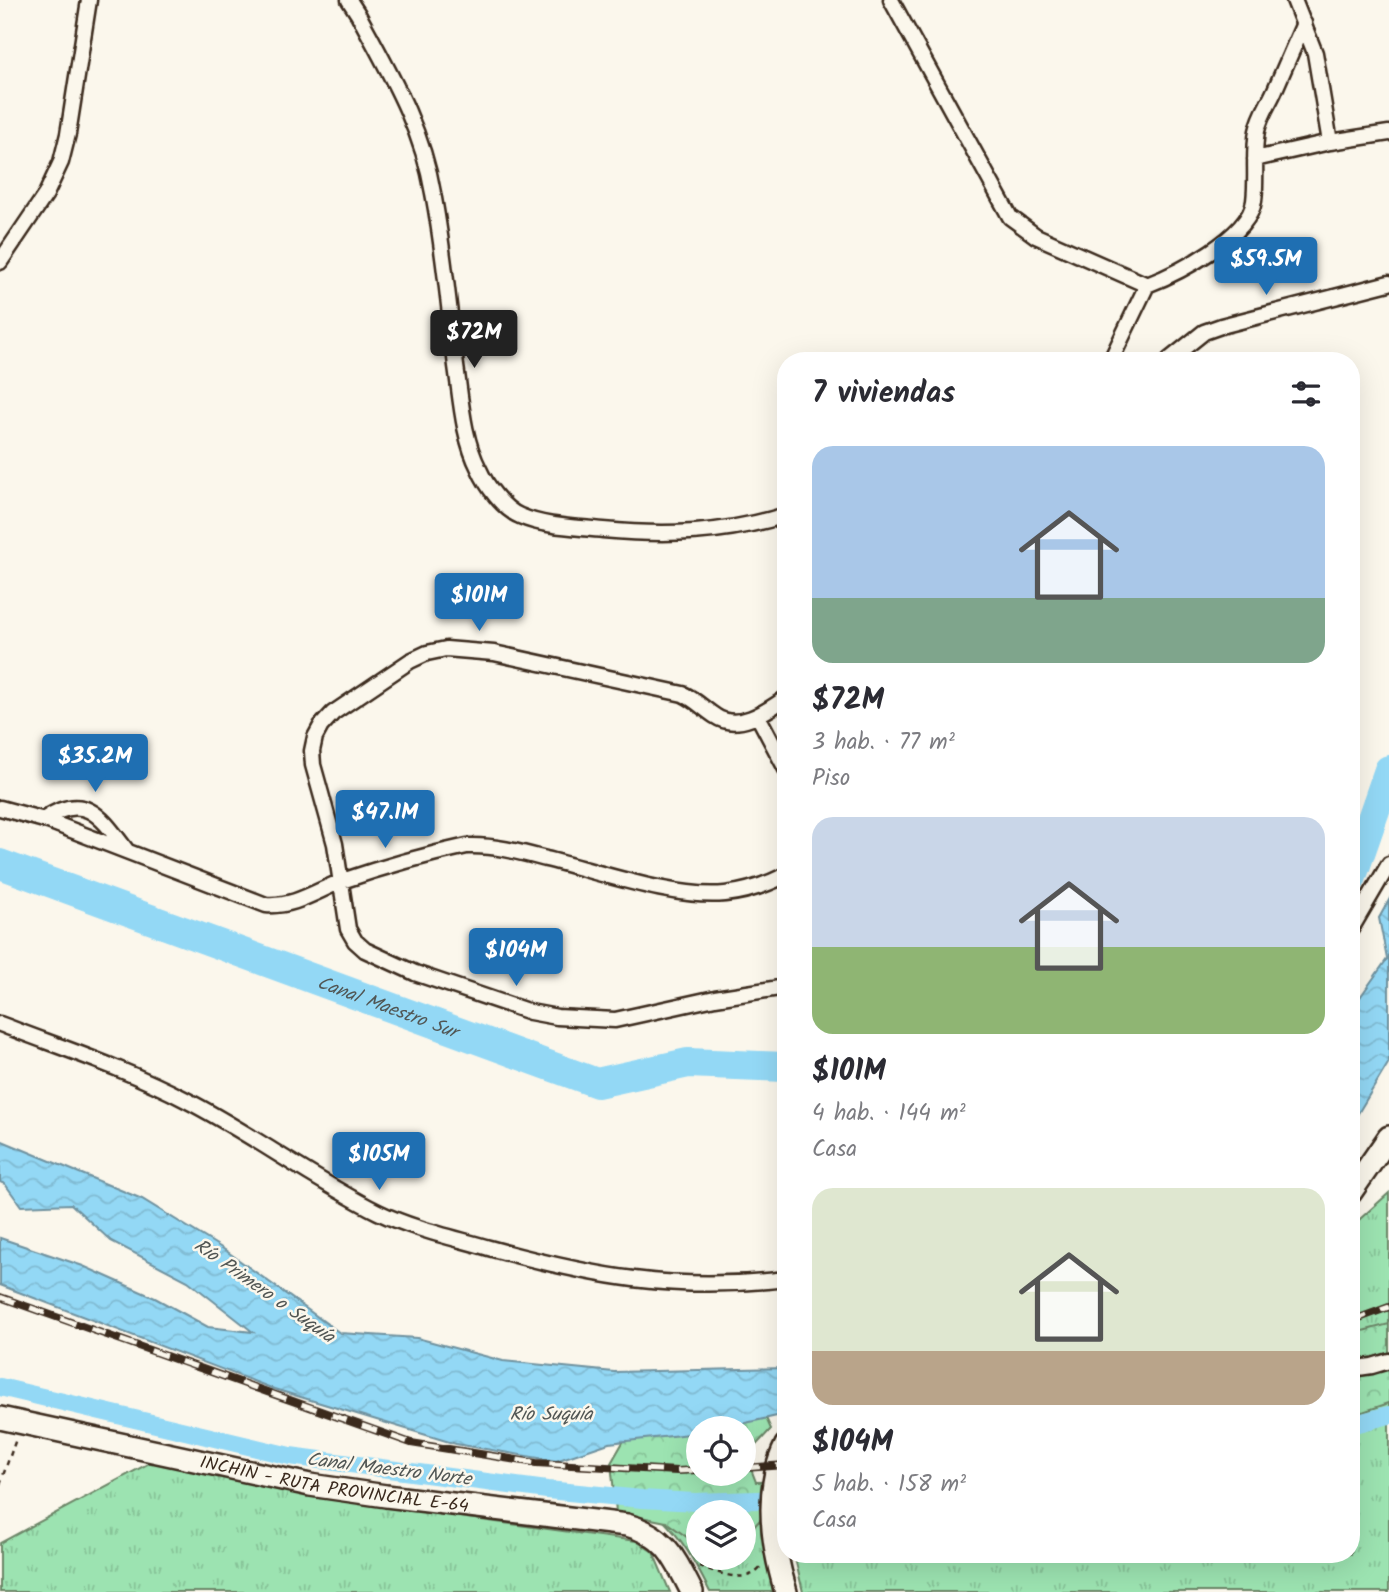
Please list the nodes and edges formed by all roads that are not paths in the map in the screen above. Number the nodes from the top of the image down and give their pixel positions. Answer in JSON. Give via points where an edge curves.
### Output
{"nodes":[{"id":1,"x":89,"y":0,"type":"edge"},
{"id":2,"x":349,"y":0,"type":"edge"},
{"id":3,"x":891,"y":0,"type":"edge"},
{"id":4,"x":1294,"y":0,"type":"edge"},
{"id":5,"x":1304,"y":23,"type":"junction"},
{"id":6,"x":1389,"y":133,"type":"edge"},
{"id":7,"x":1330,"y":142,"type":"junction"},
{"id":8,"x":1255,"y":159,"type":"junction"},
{"id":9,"x":0,"y":262,"type":"edge"},
{"id":10,"x":1389,"y":283,"type":"edge"},
{"id":11,"x":1147,"y":285,"type":"junction"},
{"id":12,"x":1115,"y":352,"type":"edge"},
{"id":13,"x":1179,"y":352,"type":"edge"},
{"id":14,"x":777,"y":517,"type":"edge"},
{"id":15,"x":777,"y":704,"type":"edge"},
{"id":16,"x":758,"y":716,"type":"junction"},
{"id":17,"x":777,"y":752,"type":"edge"},
{"id":18,"x":0,"y":808,"type":"edge"},
{"id":19,"x":43,"y":820,"type":"junction"},
{"id":20,"x":128,"y":852,"type":"junction"},
{"id":21,"x":1389,"y":864,"type":"edge"},
{"id":22,"x":777,"y":880,"type":"edge"},
{"id":23,"x":341,"y":882,"type":"junction"},
{"id":24,"x":1360,"y":914,"type":"edge"},
{"id":25,"x":777,"y":988,"type":"edge"},
{"id":26,"x":0,"y":1024,"type":"edge"},
{"id":27,"x":1389,"y":1137,"type":"edge"},
{"id":28,"x":1360,"y":1179,"type":"edge"},
{"id":29,"x":777,"y":1280,"type":"edge"},
{"id":30,"x":1389,"y":1361,"type":"edge"},
{"id":31,"x":1360,"y":1367,"type":"edge"},
{"id":32,"x":0,"y":1418,"type":"edge"},
{"id":33,"x":777,"y":1472,"type":"edge"},
{"id":34,"x":777,"y":1553,"type":"edge"},
{"id":35,"x":779,"y":1563,"type":"edge"},
{"id":36,"x":692,"y":1592,"type":"edge"},
{"id":37,"x":786,"y":1592,"type":"edge"}],
"edges":[{"from":1,"to":9,"type":"street","via":[[61,162],[46,194]]},
{"from":2,"to":14,"type":"street","via":[[408,108],[423,149],[462,412],[488,485],[518,516],[564,526],[646,534],[697,533]]},
{"from":3,"to":11,"type":"street","via":[[1010,217],[1037,236]]},
{"from":4,"to":5,"type":"street"},
{"from":5,"to":7,"type":"street","via":[[1317,64]]},
{"from":5,"to":8,"type":"street","via":[[1262,114]]},
{"from":6,"to":7,"type":"street"},
{"from":7,"to":8,"type":"street"},
{"from":8,"to":11,"type":"street","via":[[1254,203],[1247,219],[1204,255]]},
{"from":10,"to":13,"type":"street","via":[[1221,326],[1204,332]]},
{"from":11,"to":12,"type":"street"},
{"from":15,"to":16,"type":"street"},
{"from":16,"to":17,"type":"street"},
{"from":16,"to":23,"type":"street","via":[[726,721],[683,694],[494,653],[446,649],[428,653],[333,713],[315,737],[313,765]]},
{"from":18,"to":19,"type":"street"},
{"from":19,"to":20,"type":"street"},
{"from":19,"to":20,"type":"street","via":[[59,809],[81,807],[103,820]]},
{"from":20,"to":23,"type":"street","via":[[266,905],[292,903]]},
{"from":21,"to":24,"type":"street"},
{"from":22,"to":23,"type":"street","via":[[744,891],[698,894],[489,845],[443,851]]},
{"from":23,"to":25,"type":"street","via":[[348,929],[365,950],[415,973],[530,1012],[615,1020]]},
{"from":26,"to":29,"type":"street","via":[[187,1100],[377,1211],[415,1228],[602,1276],[701,1285]]},
{"from":27,"to":28,"type":"main road"},
{"from":30,"to":31,"type":"street"},
{"from":32,"to":36,"type":"main road","name":"INCHÍN - RUTA PROVINCIAL E-64","via":[[310,1485],[617,1523],[649,1532],[672,1557]]},
{"from":33,"to":34,"type":"main road","via":[[771,1510]]},
{"from":35,"to":37,"type":"main road"}]}
